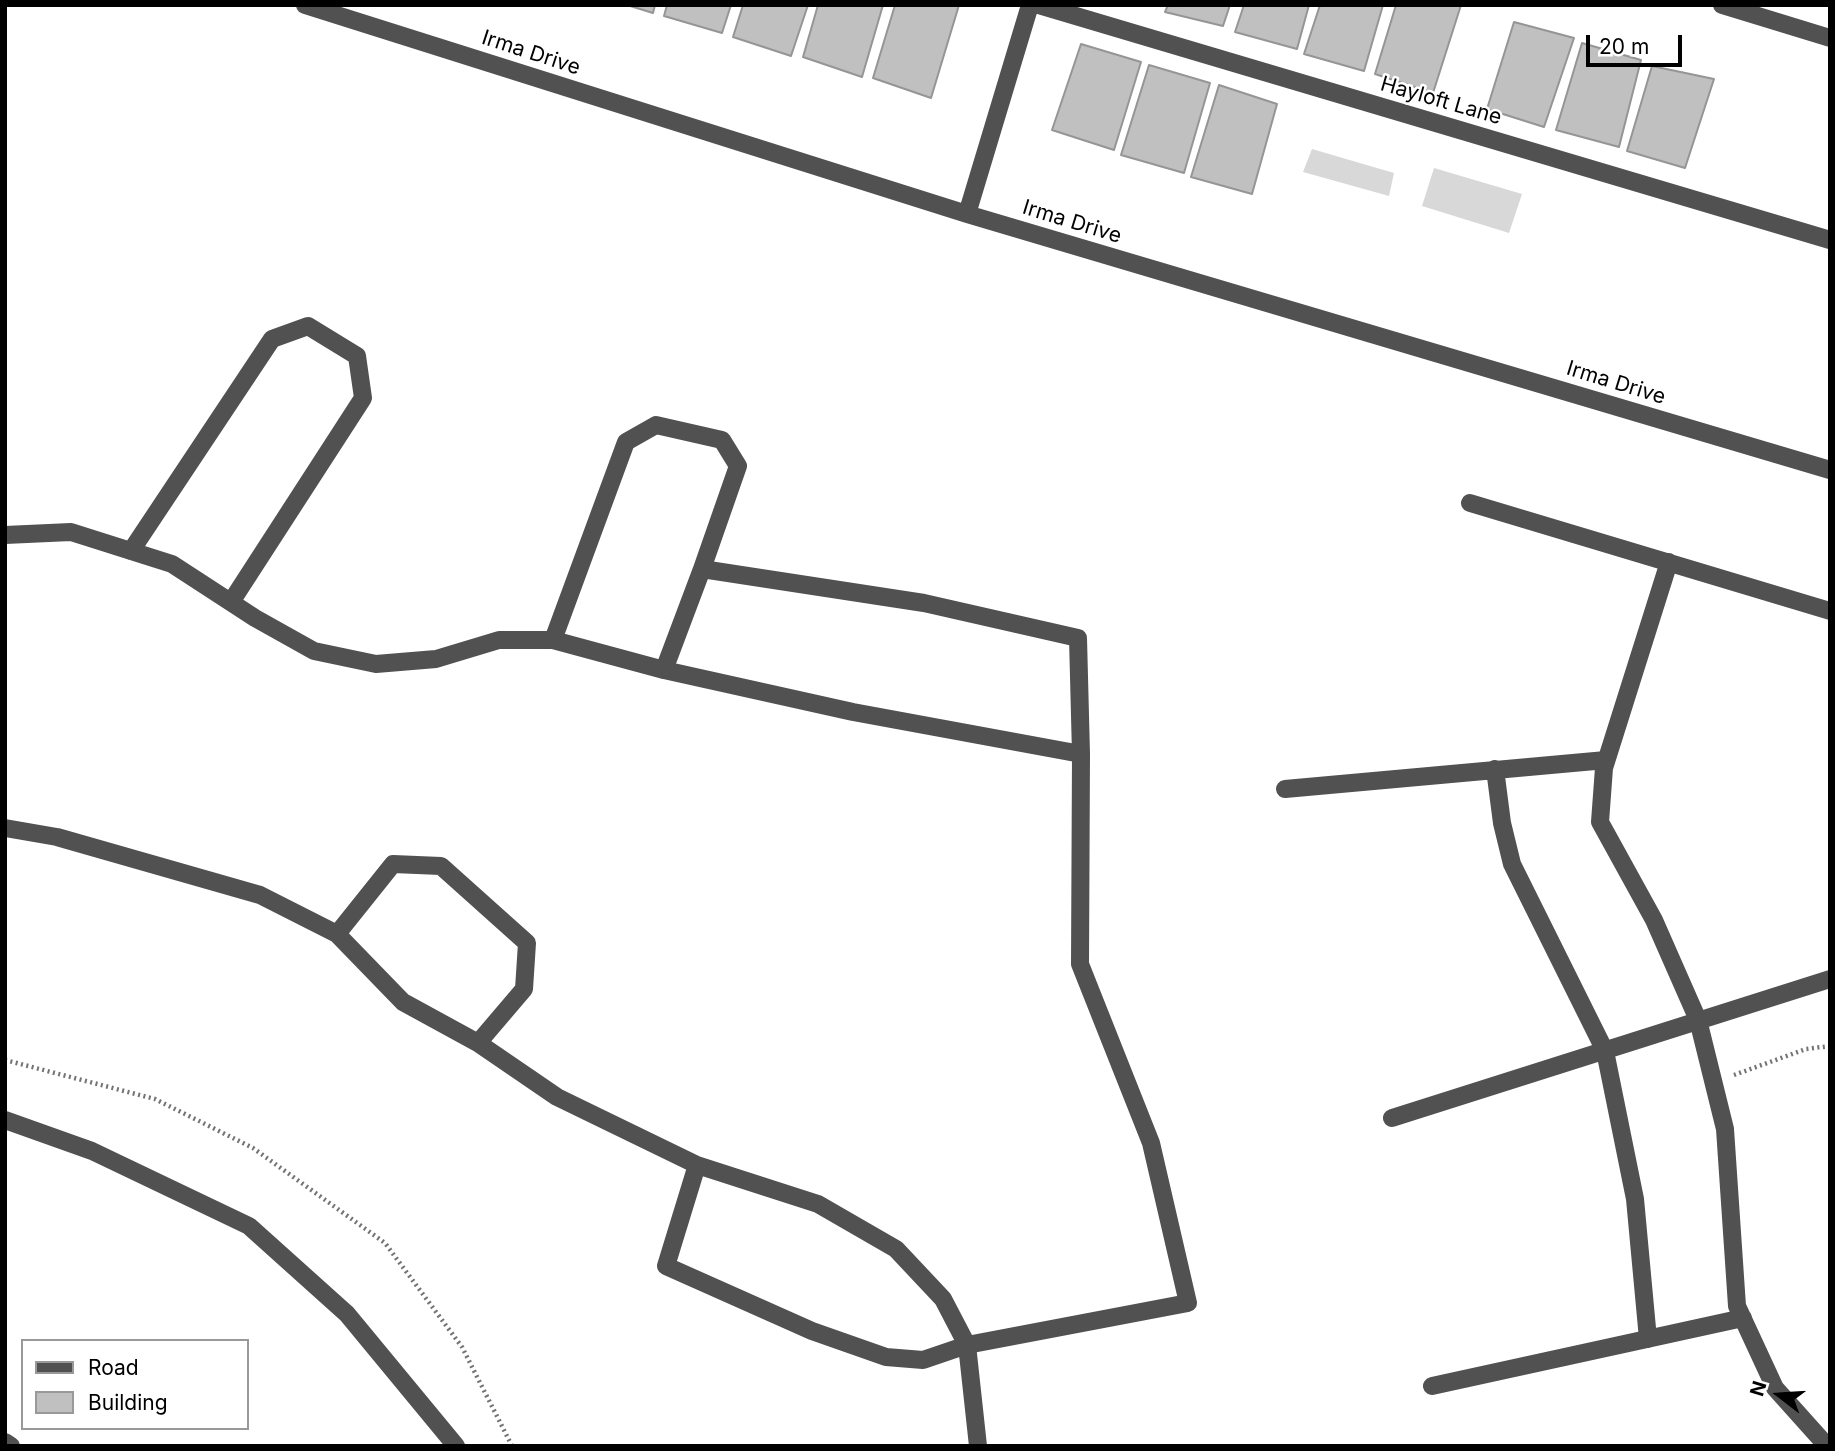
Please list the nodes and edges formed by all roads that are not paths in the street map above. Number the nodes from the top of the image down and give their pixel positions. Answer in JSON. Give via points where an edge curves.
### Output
{"nodes":[{"id":1,"x":305,"y":5,"type":"edge"},
{"id":2,"x":1030,"y":5,"type":"edge"},
{"id":3,"x":1039,"y":5,"type":"edge"},
{"id":4,"x":1722,"y":5,"type":"edge"},
{"id":5,"x":345,"y":11,"type":"edge"},
{"id":6,"x":1830,"y":38,"type":"edge"},
{"id":7,"x":967,"y":214,"type":"junction"},
{"id":8,"x":1830,"y":240,"type":"edge"},
{"id":9,"x":1830,"y":470,"type":"edge"},
{"id":10,"x":1470,"y":503,"type":"dead end"},
{"id":11,"x":5,"y":535,"type":"edge"},
{"id":12,"x":131,"y":551,"type":"junction"},
{"id":13,"x":1668,"y":562,"type":"junction"},
{"id":14,"x":702,"y":569,"type":"junction"},
{"id":15,"x":230,"y":603,"type":"junction"},
{"id":16,"x":1830,"y":611,"type":"edge"},
{"id":17,"x":553,"y":640,"type":"junction"},
{"id":18,"x":664,"y":670,"type":"junction"},
{"id":19,"x":1081,"y":754,"type":"junction"},
{"id":20,"x":1606,"y":760,"type":"junction"},
{"id":21,"x":1495,"y":769,"type":"junction"},
{"id":22,"x":1285,"y":789,"type":"dead end"},
{"id":23,"x":5,"y":828,"type":"edge"},
{"id":24,"x":338,"y":934,"type":"junction"},
{"id":25,"x":1830,"y":979,"type":"edge"},
{"id":26,"x":1698,"y":1020,"type":"junction"},
{"id":27,"x":478,"y":1043,"type":"junction"},
{"id":28,"x":1605,"y":1051,"type":"junction"},
{"id":29,"x":1392,"y":1118,"type":"dead end"},
{"id":30,"x":5,"y":1120,"type":"edge"},
{"id":31,"x":697,"y":1165,"type":"junction"},
{"id":32,"x":1743,"y":1318,"type":"junction"},
{"id":33,"x":1648,"y":1339,"type":"junction"},
{"id":34,"x":967,"y":1345,"type":"junction"},
{"id":35,"x":1432,"y":1386,"type":"dead end"},
{"id":36,"x":5,"y":1442,"type":"edge"},
{"id":37,"x":10,"y":1446,"type":"edge"},
{"id":38,"x":456,"y":1446,"type":"edge"},
{"id":39,"x":978,"y":1446,"type":"edge"},
{"id":40,"x":1827,"y":1446,"type":"edge"}],
"edges":[{"from":1,"to":5,"type":"street","name":"Irma Drive"},
{"from":2,"to":7,"type":"street"},
{"from":3,"to":8,"type":"street","name":"Hayloft Lane"},
{"from":4,"to":6,"type":"street"},
{"from":5,"to":7,"type":"street","name":"Irma Drive"},
{"from":7,"to":9,"type":"street","name":"Irma Drive"},
{"from":10,"to":13,"type":"street"},
{"from":11,"to":12,"type":"street","via":[[72,532]]},
{"from":12,"to":15,"type":"street","via":[[172,564]]},
{"from":12,"to":15,"type":"street","via":[[272,339],[308,326],[357,356],[363,398]]},
{"from":13,"to":16,"type":"street"},
{"from":13,"to":20,"type":"street"},
{"from":14,"to":17,"type":"street","via":[[738,466],[722,440],[656,425],[626,442]]},
{"from":14,"to":18,"type":"street"},
{"from":14,"to":19,"type":"street","via":[[924,604],[1078,638]]},
{"from":15,"to":17,"type":"street","via":[[314,651],[376,664],[436,659],[499,640]]},
{"from":17,"to":18,"type":"street"},
{"from":18,"to":19,"type":"street","via":[[853,712]]},
{"from":19,"to":34,"type":"street","via":[[1080,964],[1151,1143],[1188,1303]]},
{"from":20,"to":21,"type":"street"},
{"from":20,"to":26,"type":"street","via":[[1600,822],[1654,920]]},
{"from":21,"to":22,"type":"street"},
{"from":21,"to":28,"type":"street","via":[[1512,864]]},
{"from":23,"to":24,"type":"street","via":[[57,837],[260,895]]},
{"from":24,"to":27,"type":"street","via":[[403,1002]]},
{"from":24,"to":27,"type":"street","via":[[393,864],[441,866],[527,943],[524,989]]},
{"from":25,"to":26,"type":"street"},
{"from":26,"to":28,"type":"street"},
{"from":26,"to":32,"type":"street","via":[[1725,1129],[1737,1306]]},
{"from":27,"to":31,"type":"street","via":[[557,1097]]},
{"from":28,"to":29,"type":"street"},
{"from":28,"to":33,"type":"street","via":[[1635,1199]]},
{"from":30,"to":38,"type":"street","via":[[92,1151],[250,1226],[347,1314]]},
{"from":31,"to":34,"type":"street","via":[[818,1204],[897,1249],[943,1299]]},
{"from":31,"to":34,"type":"street","via":[[666,1266],[812,1331],[886,1357],[923,1360]]},
{"from":32,"to":33,"type":"street"},
{"from":32,"to":40,"type":"street","via":[[1775,1388]]},
{"from":33,"to":35,"type":"street"},
{"from":34,"to":39,"type":"street"},
{"from":36,"to":37,"type":"street"}]}
